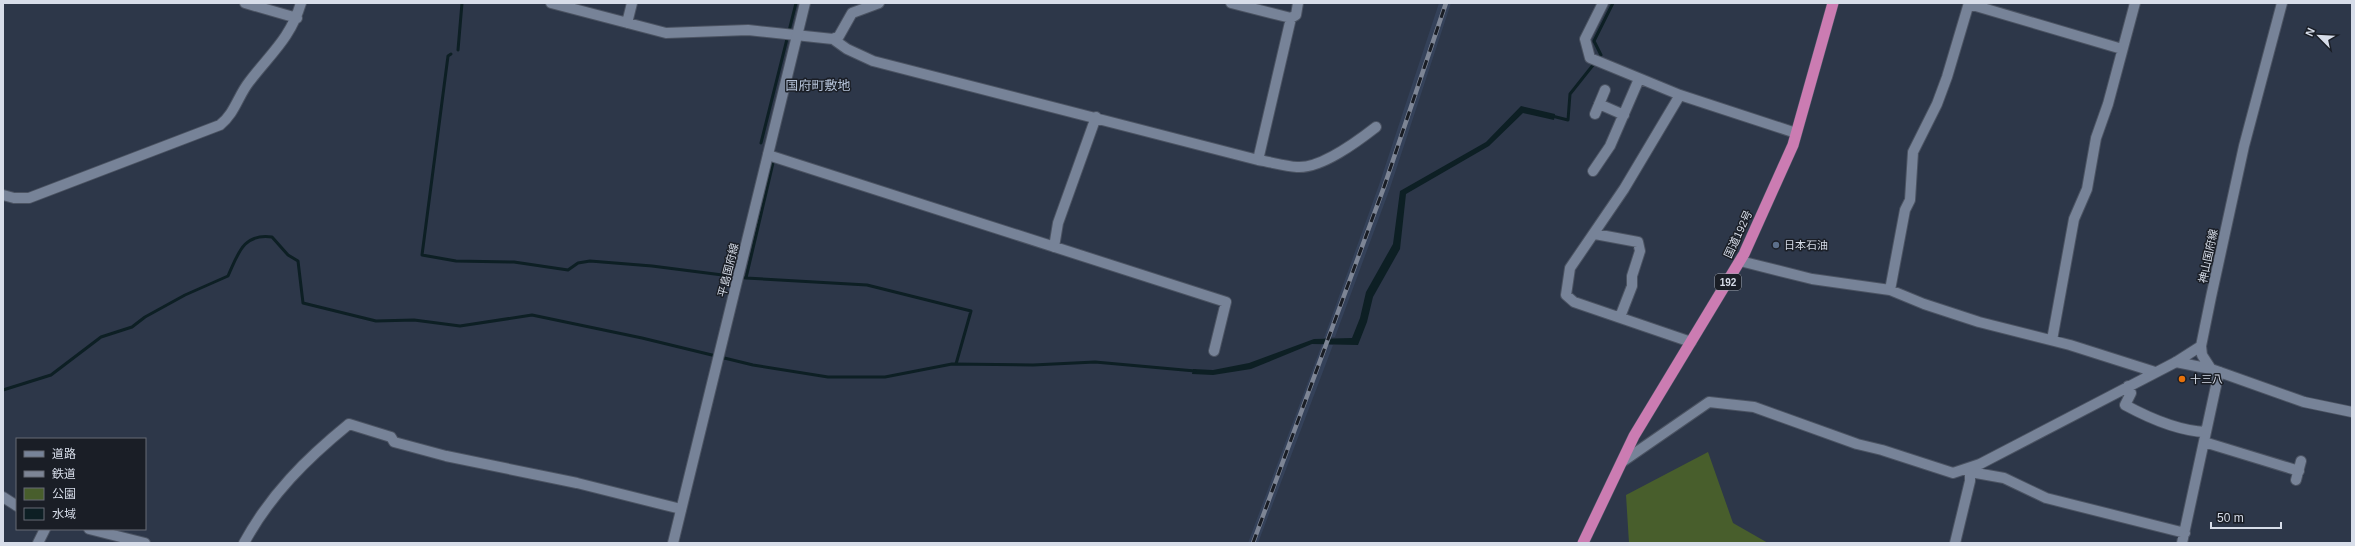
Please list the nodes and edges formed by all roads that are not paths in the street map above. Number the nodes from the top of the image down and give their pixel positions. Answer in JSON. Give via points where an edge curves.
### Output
{"nodes":[{"id":1,"x":245,"y":3,"type":"edge"},
{"id":2,"x":301,"y":3,"type":"edge"},
{"id":3,"x":551,"y":3,"type":"edge"},
{"id":4,"x":632,"y":3,"type":"edge"},
{"id":5,"x":805,"y":3,"type":"edge"},
{"id":6,"x":879,"y":3,"type":"edge"},
{"id":7,"x":1231,"y":3,"type":"edge"},
{"id":8,"x":1298,"y":3,"type":"edge"},
{"id":9,"x":1603,"y":3,"type":"edge"},
{"id":10,"x":1833,"y":3,"type":"edge"},
{"id":11,"x":2135,"y":3,"type":"edge"},
{"id":12,"x":2282,"y":3,"type":"edge"},
{"id":13,"x":1969,"y":4,"type":"edge"},
{"id":14,"x":297,"y":18,"type":"junction"},
{"id":15,"x":1290,"y":18,"type":"junction"},
{"id":16,"x":627,"y":23,"type":"junction"},
{"id":17,"x":792,"y":33,"type":"junction"},
{"id":18,"x":833,"y":39,"type":"junction"},
{"id":19,"x":2122,"y":49,"type":"junction"},
{"id":20,"x":1640,"y":79,"type":"junction"},
{"id":21,"x":1605,"y":90,"type":"dead end"},
{"id":22,"x":1680,"y":95,"type":"junction"},
{"id":23,"x":1599,"y":104,"type":"junction"},
{"id":24,"x":1595,"y":114,"type":"dead end"},
{"id":25,"x":1624,"y":115,"type":"junction"},
{"id":26,"x":1096,"y":117,"type":"junction"},
{"id":27,"x":1376,"y":127,"type":"dead end"},
{"id":28,"x":1796,"y":133,"type":"junction"},
{"id":29,"x":768,"y":155,"type":"junction"},
{"id":30,"x":1258,"y":160,"type":"junction"},
{"id":31,"x":1593,"y":171,"type":"dead end"},
{"id":32,"x":3,"y":196,"type":"edge"},
{"id":33,"x":1595,"y":234,"type":"junction"},
{"id":34,"x":1054,"y":247,"type":"junction"},
{"id":35,"x":1740,"y":261,"type":"junction"},
{"id":36,"x":1890,"y":290,"type":"junction"},
{"id":37,"x":1620,"y":317,"type":"junction"},
{"id":38,"x":2052,"y":340,"type":"junction"},
{"id":39,"x":1691,"y":342,"type":"junction"},
{"id":40,"x":2201,"y":346,"type":"junction"},
{"id":41,"x":1214,"y":351,"type":"dead end"},
{"id":42,"x":2176,"y":362,"type":"junction"},
{"id":43,"x":2215,"y":371,"type":"junction"},
{"id":44,"x":2155,"y":372,"type":"junction"},
{"id":45,"x":2128,"y":386,"type":"junction"},
{"id":46,"x":2352,"y":412,"type":"edge"},
{"id":47,"x":2205,"y":437,"type":"junction"},
{"id":48,"x":1622,"y":462,"type":"junction"},
{"id":49,"x":1970,"y":469,"type":"junction"},
{"id":50,"x":2299,"y":471,"type":"dead end"},
{"id":51,"x":3,"y":496,"type":"edge"},
{"id":52,"x":16,"y":505,"type":"edge"},
{"id":53,"x":681,"y":509,"type":"junction"},
{"id":54,"x":44,"y":530,"type":"edge"},
{"id":55,"x":93,"y":530,"type":"edge"},
{"id":56,"x":2183,"y":538,"type":"edge"},
{"id":57,"x":38,"y":543,"type":"edge"},
{"id":58,"x":145,"y":543,"type":"edge"},
{"id":59,"x":244,"y":543,"type":"edge"},
{"id":60,"x":673,"y":543,"type":"edge"},
{"id":61,"x":1583,"y":543,"type":"edge"},
{"id":62,"x":1955,"y":543,"type":"edge"}],
"edges":[{"from":1,"to":14,"type":"street"},
{"from":2,"to":14,"type":"street"},
{"from":3,"to":16,"type":"street"},
{"from":4,"to":16,"type":"street"},
{"from":5,"to":17,"type":"street","name":"平島国府線"},
{"from":6,"to":18,"type":"street","via":[[852,13],[838,36]]},
{"from":7,"to":15,"type":"street"},
{"from":8,"to":15,"type":"street","via":[[1296,15]]},
{"from":9,"to":20,"type":"street","via":[[1585,40],[1591,58]]},
{"from":10,"to":28,"type":"highway","name":"国道192号","number":"192"},
{"from":11,"to":19,"type":"street"},
{"from":12,"to":40,"type":"street","name":"神山国府線","via":[[2244,146]]},
{"from":13,"to":19,"type":"street"},
{"from":13,"to":36,"type":"street","via":[[1937,104],[1913,152],[1910,200],[1905,210]]},
{"from":14,"to":32,"type":"street","via":[[288,36],[248,83],[230,117],[220,125],[29,198]]},
{"from":15,"to":30,"type":"street"},
{"from":16,"to":17,"type":"street","via":[[666,33],[748,30]]},
{"from":17,"to":18,"type":"street"},
{"from":17,"to":29,"type":"street","name":"平島国府線"},
{"from":18,"to":26,"type":"street","via":[[847,49],[873,61]]},
{"from":19,"to":38,"type":"street","via":[[2096,138],[2087,189],[2074,219]]},
{"from":20,"to":22,"type":"street"},
{"from":20,"to":25,"type":"street"},
{"from":21,"to":23,"type":"street"},
{"from":22,"to":28,"type":"street"},
{"from":22,"to":33,"type":"street"},
{"from":23,"to":24,"type":"street"},
{"from":23,"to":25,"type":"street"},
{"from":25,"to":31,"type":"street","via":[[1610,146]]},
{"from":26,"to":30,"type":"street"},
{"from":26,"to":34,"type":"street","via":[[1058,223]]},
{"from":27,"to":30,"type":"street","via":[[1351,147],[1323,161],[1299,168]]},
{"from":28,"to":35,"type":"highway","name":"国道192号","number":"192"},
{"from":29,"to":34,"type":"street"},
{"from":29,"to":53,"type":"street","name":"平島国府線"},
{"from":33,"to":37,"type":"street","via":[[1638,242],[1640,251],[1632,276],[1632,286]]},
{"from":33,"to":37,"type":"street","via":[[1570,268],[1566,295],[1574,302]]},
{"from":34,"to":41,"type":"street","via":[[1226,302]]},
{"from":35,"to":36,"type":"street","via":[[1812,279]]},
{"from":35,"to":39,"type":"highway","name":"国道192号","number":"192"},
{"from":36,"to":38,"type":"street","via":[[1978,322]]},
{"from":37,"to":39,"type":"street"},
{"from":38,"to":44,"type":"street","via":[[2138,364]]},
{"from":39,"to":48,"type":"highway","name":"国道192号","number":"192","via":[[1634,436]]},
{"from":40,"to":42,"type":"street"},
{"from":40,"to":43,"type":"street","via":[[2202,355]]},
{"from":42,"to":43,"type":"street"},
{"from":42,"to":44,"type":"street"},
{"from":43,"to":46,"type":"street","via":[[2304,402]]},
{"from":43,"to":47,"type":"street"},
{"from":44,"to":45,"type":"street"},
{"from":45,"to":47,"type":"street","via":[[2131,393],[2125,405],[2148,418],[2197,432]]},
{"from":45,"to":49,"type":"street"},
{"from":47,"to":50,"type":"street"},
{"from":47,"to":56,"type":"street"},
{"from":48,"to":49,"type":"street","via":[[1709,402],[1754,407],[1857,444],[1953,473]]},
{"from":48,"to":61,"type":"highway","name":"国道192号","number":"192"},
{"from":49,"to":56,"type":"street","via":[[1976,473],[2004,478],[2046,498]]},
{"from":49,"to":62,"type":"street","via":[[1970,481]]},
{"from":51,"to":52,"type":"street"},
{"from":53,"to":59,"type":"street","via":[[577,483],[446,456],[394,442],[391,437],[348,424],[318,449],[280,490],[260,514]]},
{"from":53,"to":60,"type":"street","name":"平島国府線"},
{"from":54,"to":57,"type":"street"},
{"from":55,"to":58,"type":"street"}]}
